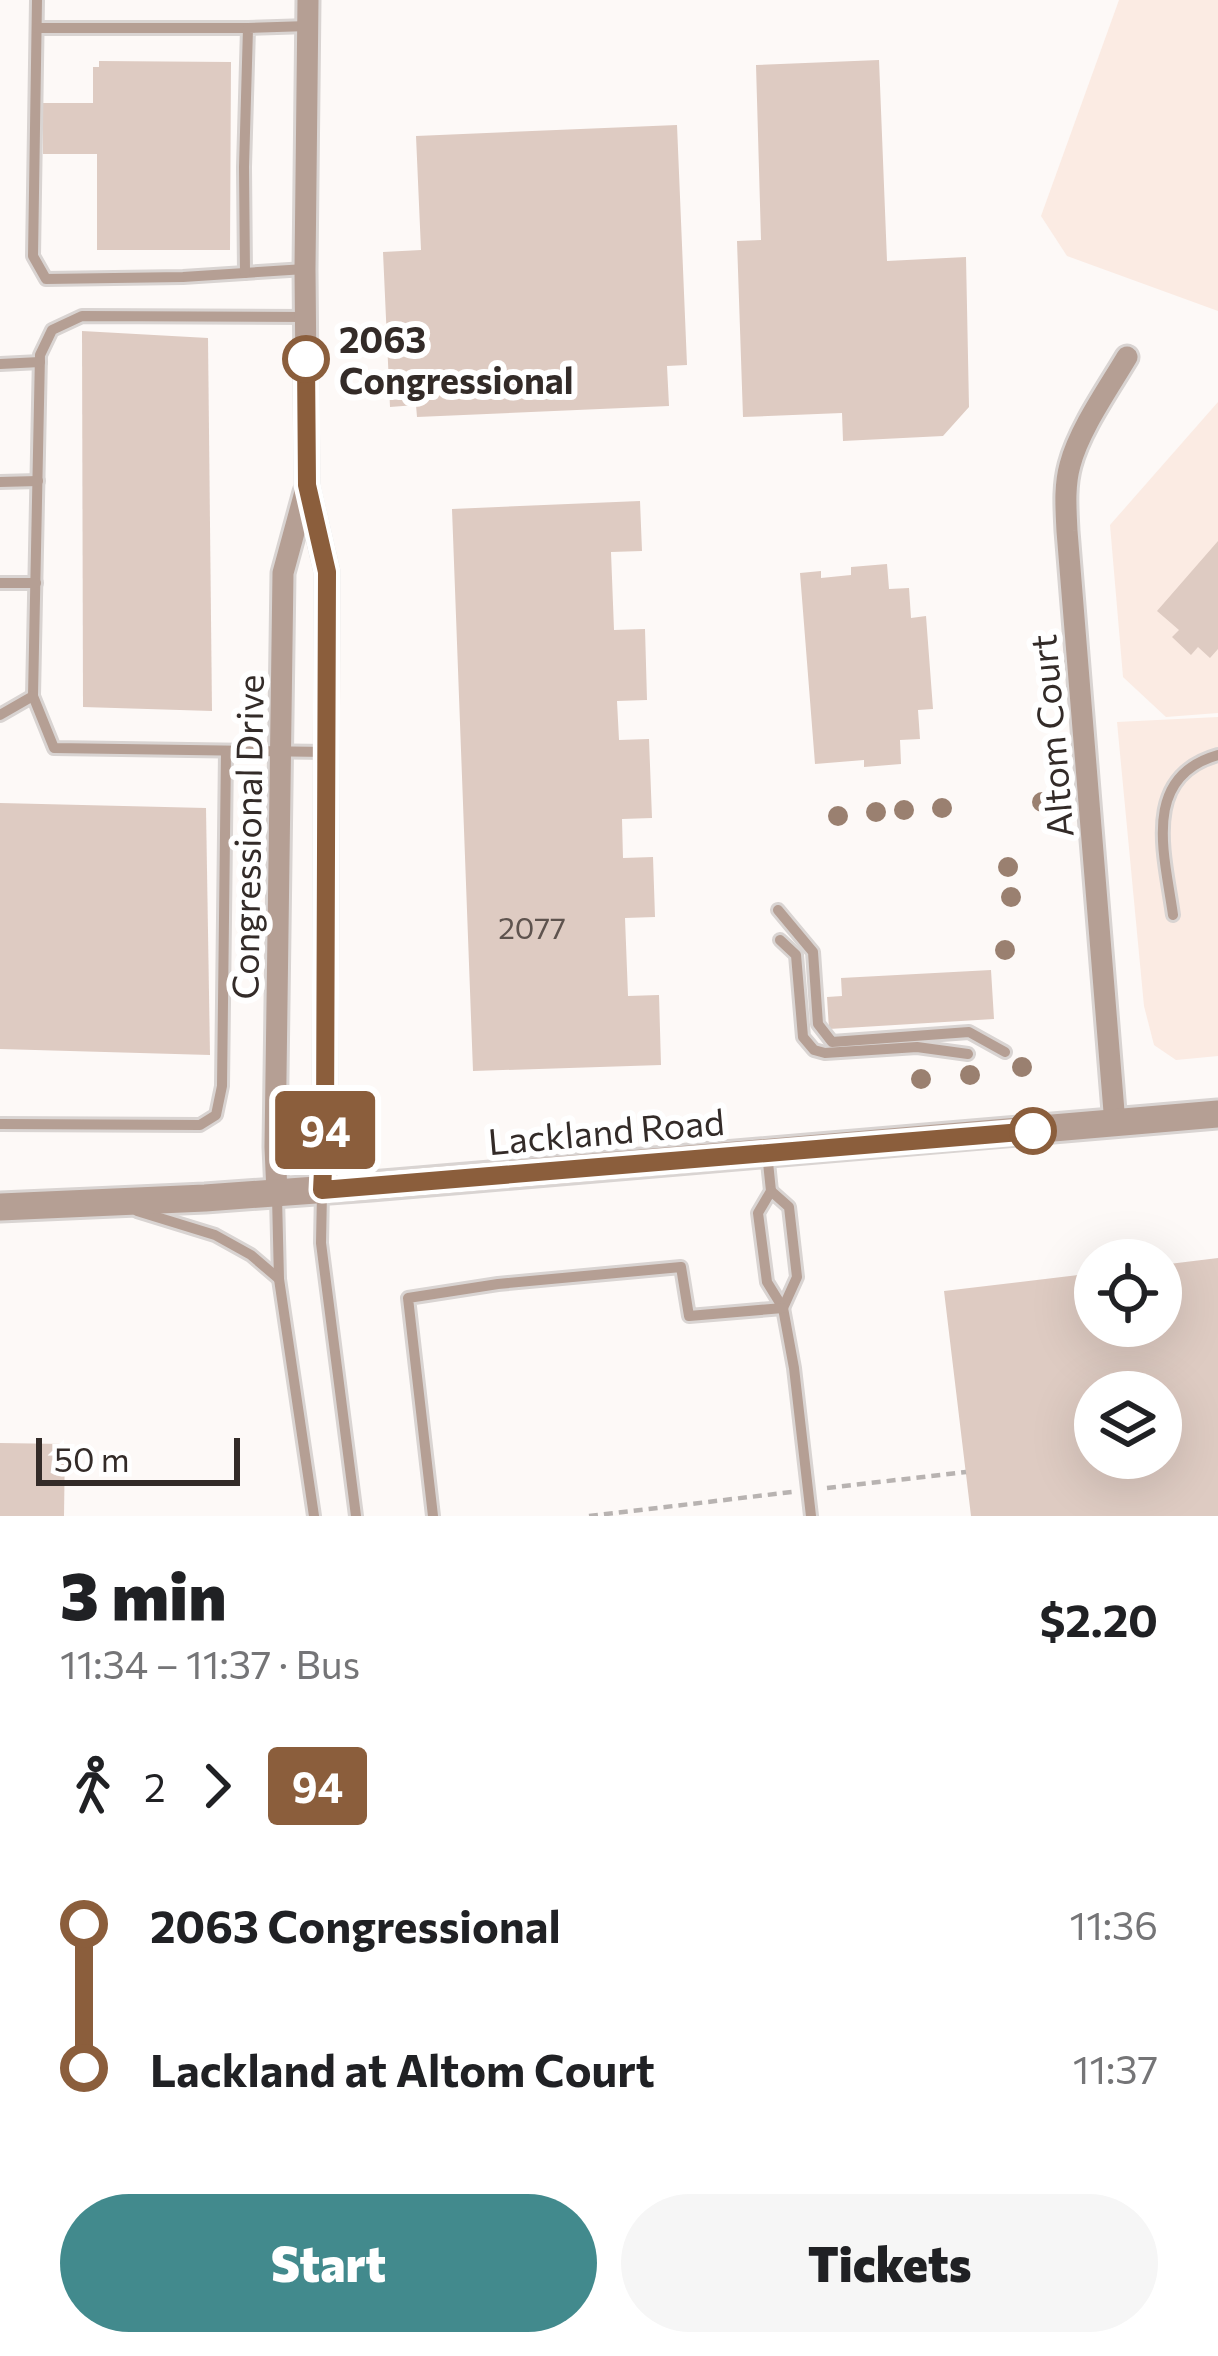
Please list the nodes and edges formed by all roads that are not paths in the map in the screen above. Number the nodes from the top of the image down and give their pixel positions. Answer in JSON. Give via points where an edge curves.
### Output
{"nodes":[{"id":1,"x":37,"y":0,"type":"edge"},
{"id":2,"x":308,"y":0,"type":"edge"},
{"id":3,"x":308,"y":26,"type":"junction"},
{"id":4,"x":37,"y":28,"type":"junction"},
{"id":5,"x":248,"y":28,"type":"junction"},
{"id":6,"x":305,"y":269,"type":"junction"},
{"id":7,"x":245,"y":273,"type":"junction"},
{"id":8,"x":306,"y":317,"type":"junction"},
{"id":9,"x":1127,"y":356,"type":"dead end"},
{"id":10,"x":40,"y":362,"type":"junction"},
{"id":11,"x":0,"y":364,"type":"edge"},
{"id":12,"x":38,"y":481,"type":"junction"},
{"id":13,"x":0,"y":482,"type":"edge"},
{"id":14,"x":307,"y":485,"type":"junction"},
{"id":15,"x":0,"y":583,"type":"edge"},
{"id":16,"x":36,"y":583,"type":"junction"},
{"id":17,"x":33,"y":695,"type":"junction"},
{"id":18,"x":0,"y":715,"type":"edge"},
{"id":19,"x":226,"y":751,"type":"junction"},
{"id":20,"x":280,"y":752,"type":"junction"},
{"id":21,"x":327,"y":752,"type":"junction"},
{"id":22,"x":1218,"y":755,"type":"edge"},
{"id":23,"x":778,"y":910,"type":"dead end"},
{"id":24,"x":1173,"y":915,"type":"dead end"},
{"id":25,"x":780,"y":940,"type":"dead end"},
{"id":26,"x":1005,"y":1052,"type":"dead end"},
{"id":27,"x":968,"y":1054,"type":"dead end"},
{"id":28,"x":1218,"y":1114,"type":"edge"},
{"id":29,"x":0,"y":1124,"type":"edge"},
{"id":30,"x":1115,"y":1124,"type":"junction"},
{"id":31,"x":766,"y":1153,"type":"junction"},
{"id":32,"x":322,"y":1190,"type":"junction"},
{"id":33,"x":771,"y":1191,"type":"junction"},
{"id":34,"x":277,"y":1193,"type":"junction"},
{"id":35,"x":111,"y":1203,"type":"junction"},
{"id":36,"x":0,"y":1207,"type":"edge"},
{"id":37,"x":279,"y":1280,"type":"junction"},
{"id":38,"x":783,"y":1308,"type":"junction"},
{"id":39,"x":314,"y":1516,"type":"edge"},
{"id":40,"x":356,"y":1516,"type":"edge"},
{"id":41,"x":433,"y":1516,"type":"edge"},
{"id":42,"x":811,"y":1516,"type":"edge"}],
"edges":[{"from":1,"to":4,"type":"lane"},
{"from":2,"to":3,"type":"street","name":"Congressional Drive"},
{"from":3,"to":5,"type":"lane"},
{"from":3,"to":6,"type":"street","name":"Congressional Drive"},
{"from":4,"to":5,"type":"lane"},
{"from":4,"to":7,"type":"lane","via":[[33,256],[46,279]]},
{"from":5,"to":7,"type":"lane"},
{"from":6,"to":7,"type":"lane"},
{"from":6,"to":8,"type":"street","name":"Congressional Drive"},
{"from":8,"to":10,"type":"lane","via":[[82,316],[52,330]]},
{"from":8,"to":14,"type":"street","name":"Congressional Drive"},
{"from":9,"to":30,"type":"street","name":"Altom Court","via":[[1070,462],[1066,490]]},
{"from":10,"to":11,"type":"lane"},
{"from":10,"to":12,"type":"lane"},
{"from":12,"to":13,"type":"lane"},
{"from":12,"to":16,"type":"lane"},
{"from":14,"to":20,"type":"street","name":"Congressional Drive","via":[[283,573]]},
{"from":14,"to":21,"type":"street","name":"Congressional Drive","via":[[327,572]]},
{"from":15,"to":16,"type":"lane"},
{"from":16,"to":17,"type":"lane"},
{"from":17,"to":18,"type":"lane"},
{"from":17,"to":19,"type":"lane","via":[[54,748]]},
{"from":19,"to":20,"type":"lane"},
{"from":19,"to":29,"type":"lane","via":[[222,1086],[215,1115],[200,1125]]},
{"from":20,"to":21,"type":"lane"},
{"from":20,"to":34,"type":"street","name":"Congressional Drive"},
{"from":21,"to":32,"type":"street","name":"Congressional Drive"},
{"from":22,"to":24,"type":"lane","via":[[1180,776],[1162,814]]},
{"from":23,"to":26,"type":"lane","via":[[813,952],[818,1024],[832,1042],[969,1032]]},
{"from":25,"to":27,"type":"lane","via":[[796,955],[803,1037],[814,1050]]},
{"from":28,"to":30,"type":"street","name":"Lackland Road"},
{"from":30,"to":31,"type":"street","name":"Lackland Road"},
{"from":31,"to":32,"type":"street","name":"Lackland Road"},
{"from":31,"to":33,"type":"lane"},
{"from":32,"to":34,"type":"street","name":"Lackland Road"},
{"from":32,"to":40,"type":"lane","via":[[321,1243]]},
{"from":33,"to":38,"type":"lane","via":[[758,1214],[767,1282]]},
{"from":33,"to":38,"type":"lane","via":[[789,1207],[797,1277]]},
{"from":34,"to":35,"type":"street","name":"Lackland Road"},
{"from":34,"to":37,"type":"lane"},
{"from":35,"to":36,"type":"street","name":"Lackland Road"},
{"from":35,"to":37,"type":"lane","via":[[215,1234]]},
{"from":37,"to":39,"type":"lane"},
{"from":38,"to":41,"type":"lane","via":[[689,1316],[681,1267],[408,1298]]},
{"from":38,"to":42,"type":"lane"}]}
